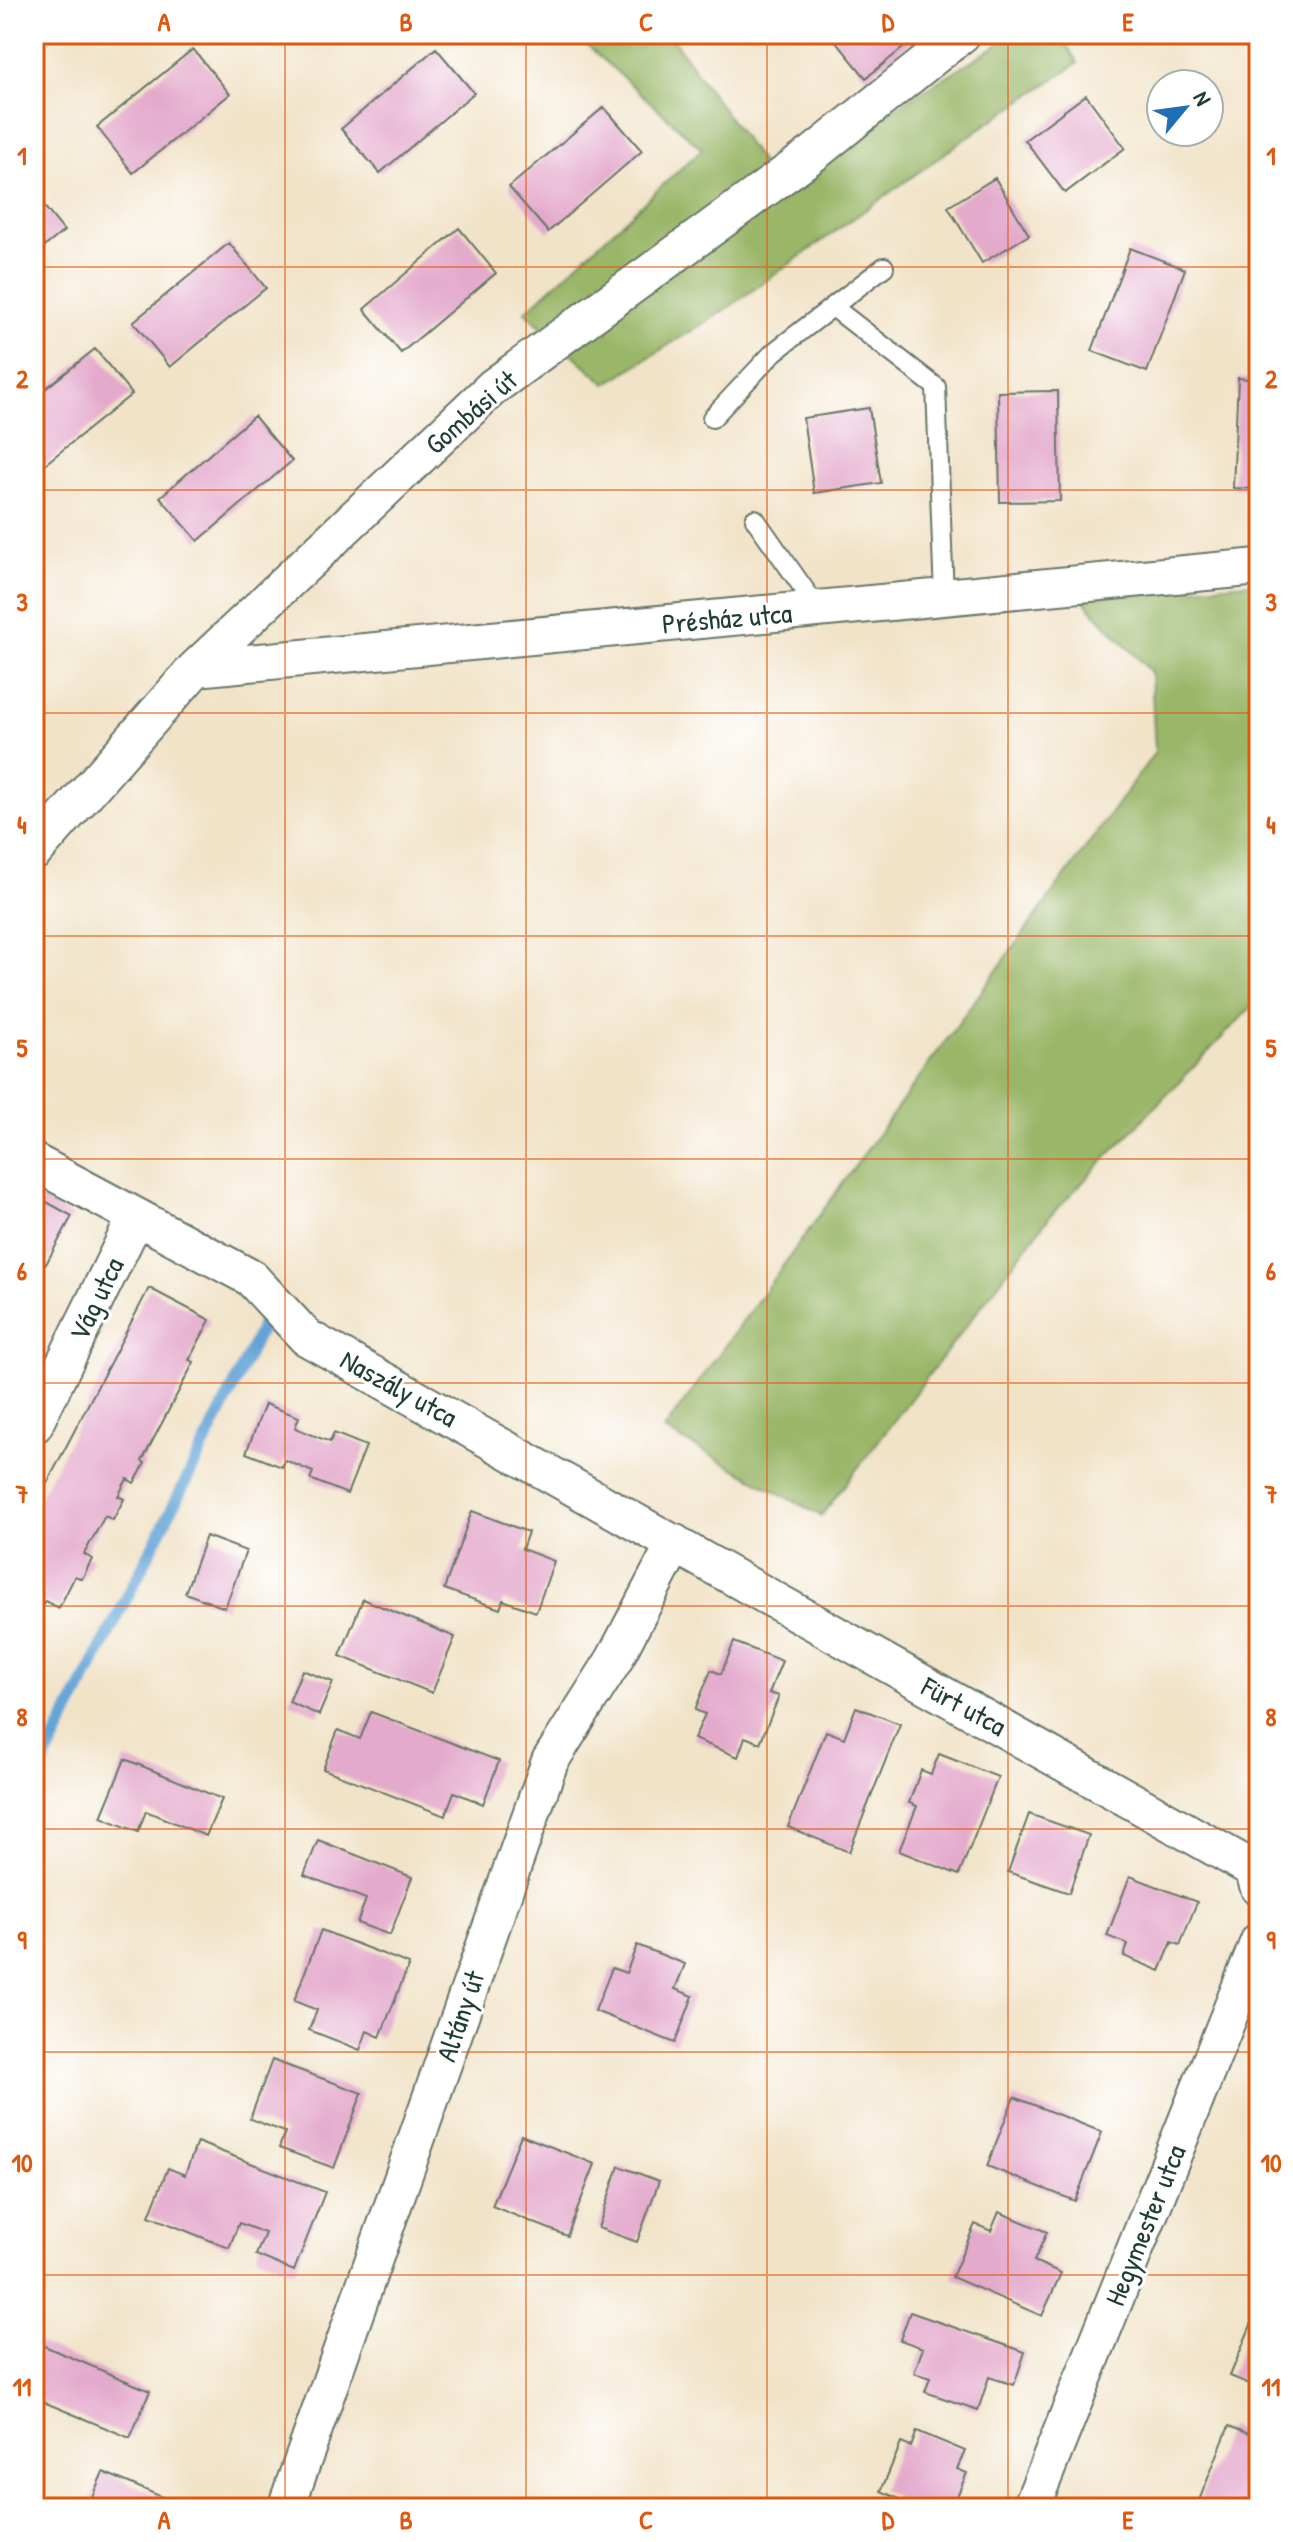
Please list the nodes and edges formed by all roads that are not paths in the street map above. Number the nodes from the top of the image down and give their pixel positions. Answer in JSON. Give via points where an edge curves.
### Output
{"nodes":[{"id":1,"x":962,"y":34,"type":"edge"},
{"id":2,"x":884,"y":267,"type":"dead end"},
{"id":3,"x":833,"y":307,"type":"junction"},
{"id":4,"x":712,"y":418,"type":"dead end"},
{"id":5,"x":755,"y":519,"type":"dead end"},
{"id":6,"x":1259,"y":551,"type":"edge"},
{"id":7,"x":1242,"y":569,"type":"edge"},
{"id":8,"x":944,"y":597,"type":"junction"},
{"id":9,"x":818,"y":609,"type":"junction"},
{"id":10,"x":196,"y":668,"type":"junction"},
{"id":11,"x":34,"y":852,"type":"edge"},
{"id":12,"x":34,"y":1162,"type":"edge"},
{"id":13,"x":136,"y":1217,"type":"junction"},
{"id":14,"x":34,"y":1425,"type":"edge"},
{"id":15,"x":675,"y":1543,"type":"junction"},
{"id":16,"x":1256,"y":1879,"type":"edge"},
{"id":17,"x":1259,"y":1941,"type":"edge"},
{"id":18,"x":286,"y":2508,"type":"edge"},
{"id":19,"x":1031,"y":2508,"type":"edge"}],
"edges":[{"from":1,"to":10,"type":"street","name":"Gombási út","via":[[814,153],[493,387]]},
{"from":2,"to":3,"type":"lane"},
{"from":3,"to":4,"type":"lane","via":[[774,352]]},
{"from":3,"to":8,"type":"lane","via":[[936,387]]},
{"from":5,"to":9,"type":"lane"},
{"from":6,"to":7,"type":"lane"},
{"from":7,"to":8,"type":"street","name":"Présház utca"},
{"from":8,"to":9,"type":"street","name":"Présház utca"},
{"from":9,"to":10,"type":"street","name":"Présház utca"},
{"from":10,"to":11,"type":"street","name":"Gombási út"},
{"from":12,"to":13,"type":"street","name":"Naszály utca"},
{"from":13,"to":14,"type":"street","name":"Vág utca"},
{"from":13,"to":15,"type":"street","name":"Naszály utca","via":[[251,1278],[306,1337]]},
{"from":15,"to":16,"type":"street","name":"Fürt utca"},
{"from":15,"to":18,"type":"street","name":"Altány út","via":[[614,1660],[550,1761]]},
{"from":17,"to":19,"type":"street","name":"Hegymester utca"}]}
